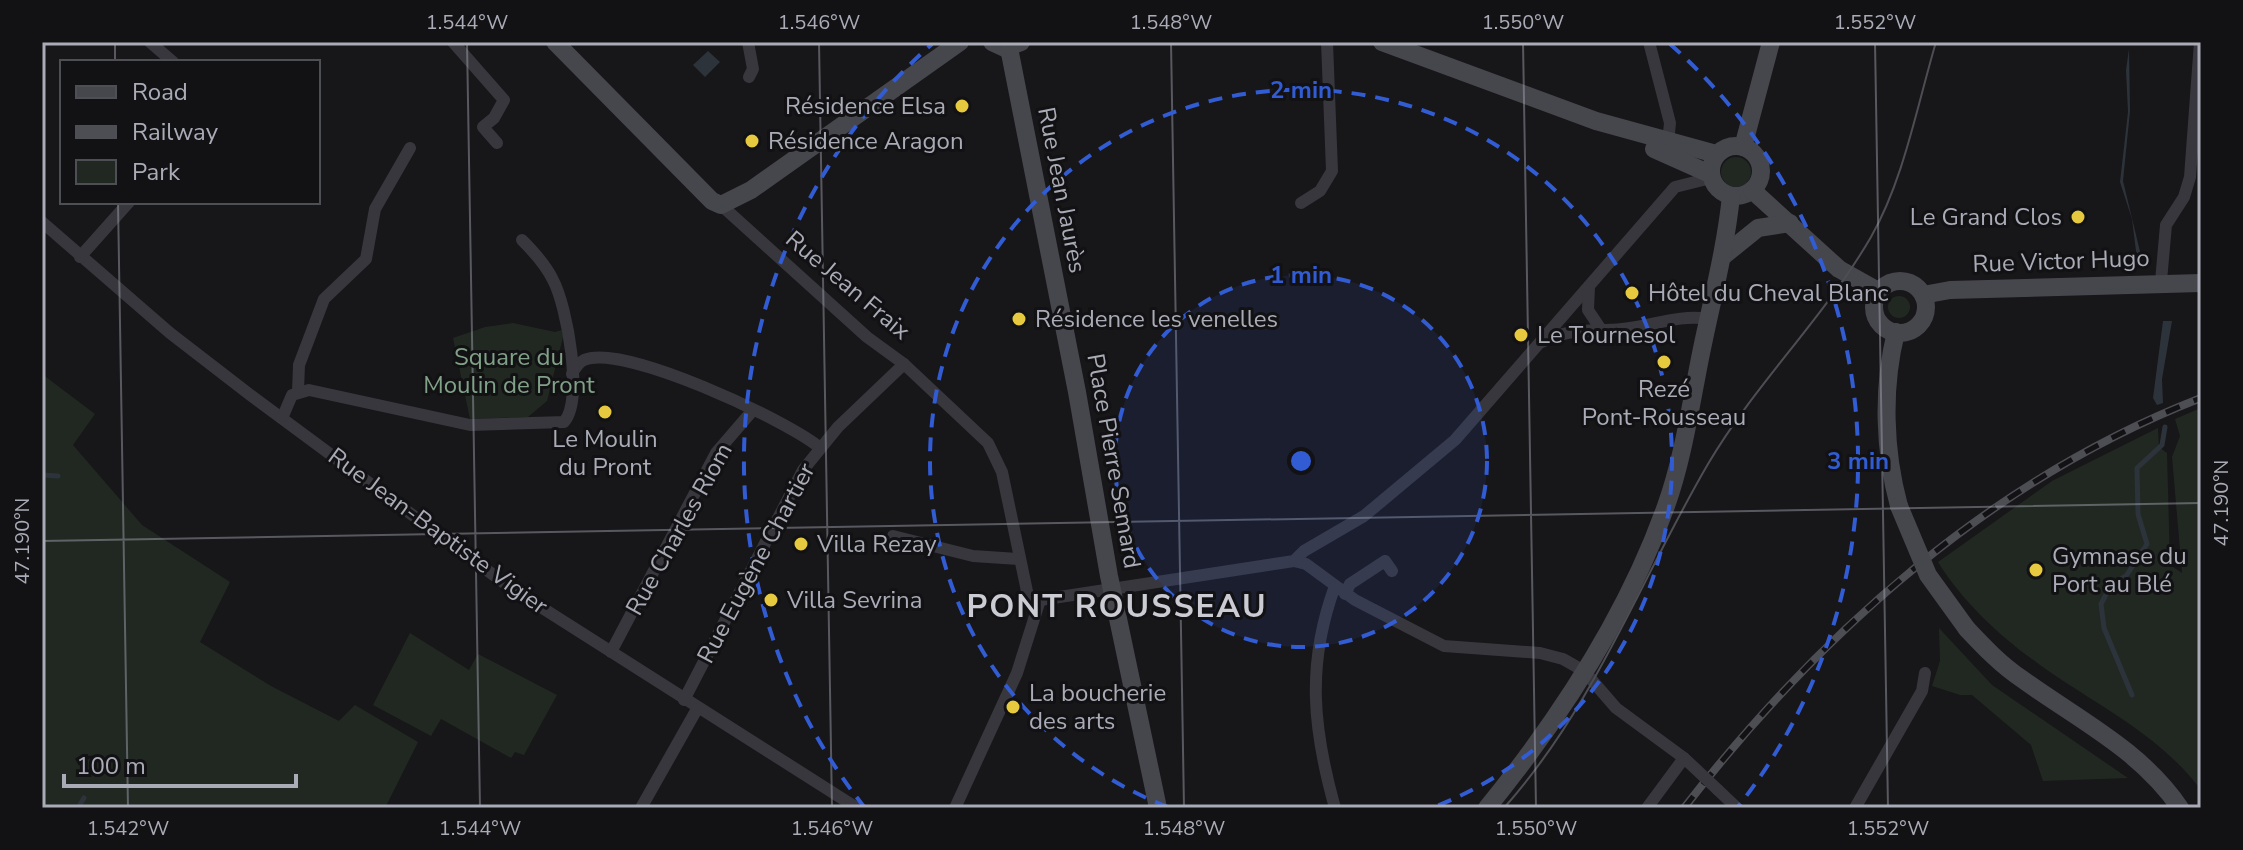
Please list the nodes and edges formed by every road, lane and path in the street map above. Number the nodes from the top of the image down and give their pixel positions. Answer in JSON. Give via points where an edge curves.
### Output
{"nodes":[{"id":1,"x":150,"y":42,"type":"edge"},
{"id":2,"x":453,"y":42,"type":"edge"},
{"id":3,"x":555,"y":42,"type":"edge"},
{"id":4,"x":748,"y":42,"type":"edge"},
{"id":5,"x":960,"y":42,"type":"edge"},
{"id":6,"x":1327,"y":42,"type":"edge"},
{"id":7,"x":1382,"y":42,"type":"edge"},
{"id":8,"x":1649,"y":42,"type":"edge"},
{"id":9,"x":1771,"y":42,"type":"edge"},
{"id":10,"x":1007,"y":44,"type":"edge"},
{"id":11,"x":2201,"y":44,"type":"edge"},
{"id":12,"x":171,"y":60,"type":"edge"},
{"id":13,"x":749,"y":77,"type":"dead end"},
{"id":14,"x":497,"y":143,"type":"dead end"},
{"id":15,"x":1743,"y":147,"type":"junction"},
{"id":16,"x":410,"y":148,"type":"dead end"},
{"id":17,"x":1672,"y":150,"type":"junction"},
{"id":18,"x":1716,"y":154,"type":"junction"},
{"id":19,"x":1711,"y":176,"type":"junction"},
{"id":20,"x":1675,"y":187,"type":"junction"},
{"id":21,"x":1752,"y":190,"type":"junction"},
{"id":22,"x":1731,"y":196,"type":"junction"},
{"id":23,"x":1301,"y":203,"type":"dead end"},
{"id":24,"x":127,"y":204,"type":"edge"},
{"id":25,"x":721,"y":205,"type":"junction"},
{"id":26,"x":42,"y":222,"type":"edge"},
{"id":27,"x":1790,"y":223,"type":"junction"},
{"id":28,"x":522,"y":240,"type":"dead end"},
{"id":29,"x":80,"y":257,"type":"junction"},
{"id":30,"x":1722,"y":257,"type":"junction"},
{"id":31,"x":2161,"y":281,"type":"junction"},
{"id":32,"x":2201,"y":283,"type":"edge"},
{"id":33,"x":1589,"y":287,"type":"junction"},
{"id":34,"x":1880,"y":292,"type":"junction"},
{"id":35,"x":1923,"y":295,"type":"junction"},
{"id":36,"x":1709,"y":319,"type":"junction"},
{"id":37,"x":1600,"y":328,"type":"junction"},
{"id":38,"x":1896,"y":332,"type":"junction"},
{"id":39,"x":1067,"y":342,"type":"joint"},
{"id":40,"x":1542,"y":342,"type":"junction"},
{"id":41,"x":904,"y":364,"type":"junction"},
{"id":42,"x":572,"y":374,"type":"junction"},
{"id":43,"x":298,"y":391,"type":"junction"},
{"id":44,"x":753,"y":410,"type":"junction"},
{"id":45,"x":283,"y":416,"type":"junction"},
{"id":46,"x":819,"y":447,"type":"junction"},
{"id":47,"x":893,"y":536,"type":"dead end"},
{"id":48,"x":1019,"y":559,"type":"junction"},
{"id":49,"x":1294,"y":561,"type":"junction"},
{"id":50,"x":1392,"y":571,"type":"dead end"},
{"id":51,"x":1113,"y":590,"type":"junction"},
{"id":52,"x":1340,"y":590,"type":"junction"},
{"id":53,"x":1040,"y":600,"type":"junction"},
{"id":54,"x":611,"y":652,"type":"junction"},
{"id":55,"x":1584,"y":671,"type":"junction"},
{"id":56,"x":1925,"y":673,"type":"dead end"},
{"id":57,"x":684,"y":700,"type":"junction"},
{"id":58,"x":697,"y":709,"type":"junction"},
{"id":59,"x":1684,"y":758,"type":"junction"},
{"id":60,"x":641,"y":808,"type":"edge"},
{"id":61,"x":857,"y":808,"type":"edge"},
{"id":62,"x":955,"y":808,"type":"edge"},
{"id":63,"x":1158,"y":808,"type":"edge"},
{"id":64,"x":1335,"y":808,"type":"edge"},
{"id":65,"x":1487,"y":808,"type":"edge"},
{"id":66,"x":1647,"y":808,"type":"edge"},
{"id":67,"x":1737,"y":808,"type":"edge"},
{"id":68,"x":1855,"y":808,"type":"edge"},
{"id":69,"x":2180,"y":808,"type":"edge"}],
"edges":[{"from":1,"to":12,"type":"street"},
{"from":2,"to":14,"type":"street","via":[[504,100],[483,127]]},
{"from":3,"to":25,"type":"street","name":"Rue Jean Fraix"},
{"from":4,"to":13,"type":"street","via":[[753,69]]},
{"from":5,"to":25,"type":"street","via":[[751,190]]},
{"from":6,"to":23,"type":"street","via":[[1332,171],[1320,191]]},
{"from":7,"to":17,"type":"street"},
{"from":8,"to":17,"type":"street"},
{"from":9,"to":15,"type":"street"},
{"from":10,"to":39,"type":"street","name":"Rue Jean Jaurès"},
{"from":11,"to":31,"type":"street","via":[[2190,177],[2166,225]]},
{"from":15,"to":18,"type":"street","via":[[1728,146]]},
{"from":15,"to":21,"type":"street","via":[[1755,154],[1761,167]]},
{"from":16,"to":43,"type":"street","via":[[375,209],[366,259],[324,299],[299,365]]},
{"from":17,"to":18,"type":"street"},
{"from":17,"to":19,"type":"street"},
{"from":17,"to":20,"type":"street"},
{"from":18,"to":19,"type":"street"},
{"from":19,"to":20,"type":"street"},
{"from":19,"to":22,"type":"street","via":[[1718,190]]},
{"from":20,"to":33,"type":"street"},
{"from":21,"to":22,"type":"street"},
{"from":21,"to":27,"type":"street"},
{"from":22,"to":30,"type":"street"},
{"from":24,"to":29,"type":"street"},
{"from":25,"to":41,"type":"street","name":"Rue Jean Fraix"},
{"from":26,"to":29,"type":"street","name":"Rue Jean-Baptiste Vigier"},
{"from":27,"to":30,"type":"street","via":[[1758,228]]},
{"from":27,"to":34,"type":"street","via":[[1839,269]]},
{"from":28,"to":42,"type":"street","via":[[547,270],[563,304]]},
{"from":29,"to":45,"type":"street","name":"Rue Jean-Baptiste Vigier","via":[[170,333]]},
{"from":30,"to":36,"type":"street"},
{"from":31,"to":32,"type":"street","name":"Rue Victor Hugo"},
{"from":31,"to":35,"type":"street","name":"Rue Victor Hugo"},
{"from":33,"to":37,"type":"street","via":[[1588,310]]},
{"from":33,"to":40,"type":"street"},
{"from":34,"to":35,"type":"street","via":[[1902,281]]},
{"from":34,"to":38,"type":"street","via":[[1876,317]]},
{"from":35,"to":38,"type":"street","via":[[1923,319],[1912,330]]},
{"from":36,"to":37,"type":"street"},
{"from":36,"to":55,"type":"street","via":[[1666,505]]},
{"from":37,"to":40,"type":"street","via":[[1566,332]]},
{"from":38,"to":69,"type":"street","bridge":true,"via":[[1888,432],[1899,506],[1928,575],[1967,629],[2019,677],[2140,762]]},
{"from":39,"to":51,"type":"street","name":"Place Pierre Semard"},
{"from":40,"to":49,"type":"street","via":[[1455,440],[1364,516]]},
{"from":41,"to":46,"type":"street","name":"Rue Eugène Chartier"},
{"from":41,"to":48,"type":"street","name":"Rue Jean Fraix","via":[[994,452]]},
{"from":42,"to":43,"type":"street","via":[[570,413],[555,425],[470,425]]},
{"from":42,"to":44,"type":"street","via":[[580,362],[591,359],[652,368]]},
{"from":43,"to":45,"type":"street"},
{"from":44,"to":46,"type":"street"},
{"from":44,"to":54,"type":"street","name":"Rue Charles Riom","via":[[716,453]]},
{"from":45,"to":54,"type":"street","name":"Rue Jean-Baptiste Vigier","via":[[511,588]]},
{"from":46,"to":57,"type":"street","name":"Rue Eugène Chartier"},
{"from":47,"to":48,"type":"street","via":[[973,556]]},
{"from":48,"to":53,"type":"street","name":"Rue Jean Fraix","via":[[1028,596]]},
{"from":49,"to":51,"type":"street"},
{"from":49,"to":52,"type":"street"},
{"from":50,"to":52,"type":"street","via":[[1385,561]]},
{"from":51,"to":53,"type":"street"},
{"from":51,"to":63,"type":"street","name":"Place Pierre Semard"},
{"from":52,"to":55,"type":"street","via":[[1444,646],[1547,654]]},
{"from":52,"to":64,"type":"street","via":[[1315,677],[1317,739]]},
{"from":53,"to":62,"type":"street","via":[[1017,673]]},
{"from":54,"to":57,"type":"street","name":"Rue Jean-Baptiste Vigier"},
{"from":55,"to":59,"type":"street","via":[[1616,708]]},
{"from":55,"to":65,"type":"street","via":[[1538,744]]},
{"from":56,"to":68,"type":"street","via":[[1922,691]]},
{"from":57,"to":58,"type":"street","name":"Rue Jean-Baptiste Vigier"},
{"from":58,"to":60,"type":"street"},
{"from":58,"to":61,"type":"street","name":"Rue Jean-Baptiste Vigier"},
{"from":59,"to":66,"type":"street"},
{"from":59,"to":67,"type":"street","bridge":true}]}
